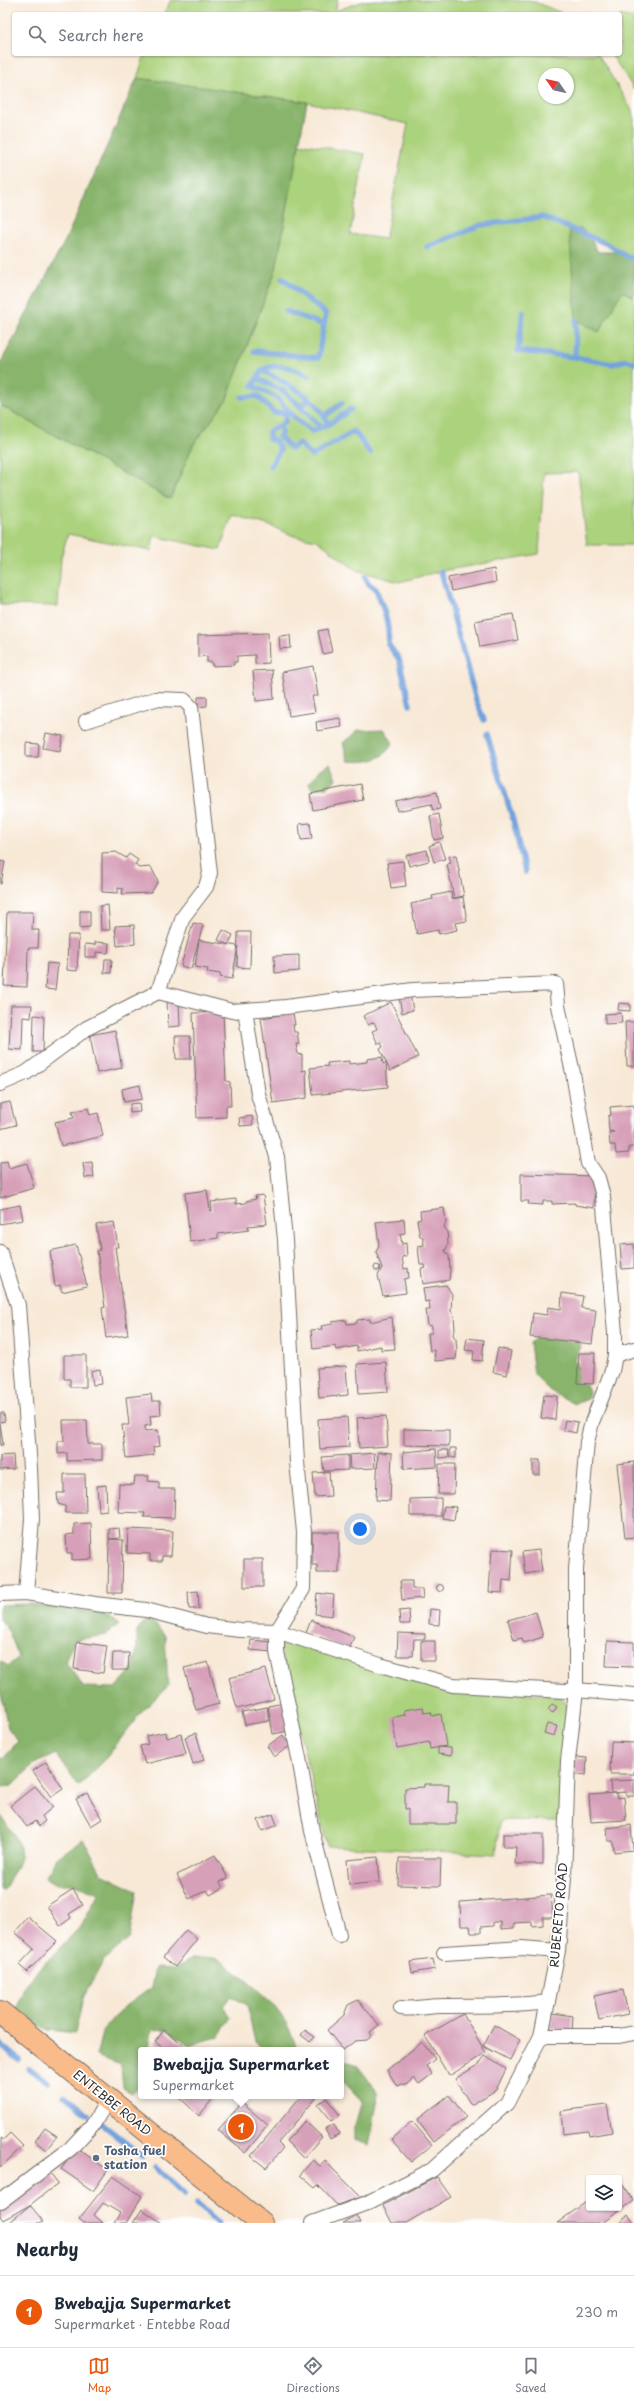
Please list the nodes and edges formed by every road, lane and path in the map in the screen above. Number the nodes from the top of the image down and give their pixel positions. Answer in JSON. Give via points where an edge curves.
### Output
{"nodes":[{"id":1,"x":86,"y":721,"type":"dead end"},
{"id":2,"x":158,"y":992,"type":"junction"},
{"id":3,"x":245,"y":1010,"type":"junction"},
{"id":4,"x":0,"y":1084,"type":"edge"},
{"id":5,"x":0,"y":1252,"type":"edge"},
{"id":6,"x":634,"y":1349,"type":"edge"},
{"id":7,"x":615,"y":1355,"type":"junction"},
{"id":8,"x":26,"y":1593,"type":"junction"},
{"id":9,"x":0,"y":1594,"type":"edge"},
{"id":10,"x":277,"y":1631,"type":"junction"},
{"id":11,"x":576,"y":1690,"type":"junction"},
{"id":12,"x":634,"y":1695,"type":"edge"},
{"id":13,"x":339,"y":1935,"type":"dead end"},
{"id":14,"x":558,"y":1951,"type":"junction"},
{"id":15,"x":444,"y":1953,"type":"dead end"},
{"id":16,"x":548,"y":2002,"type":"junction"},
{"id":17,"x":401,"y":2008,"type":"dead end"},
{"id":18,"x":0,"y":2012,"type":"edge"},
{"id":19,"x":634,"y":2033,"type":"edge"},
{"id":20,"x":541,"y":2036,"type":"junction"},
{"id":21,"x":108,"y":2099,"type":"junction"},
{"id":22,"x":0,"y":2202,"type":"edge"},
{"id":23,"x":261,"y":2223,"type":"edge"},
{"id":24,"x":312,"y":2223,"type":"edge"}],
"edges":[{"from":1,"to":2,"type":"street","via":[[155,699],[184,700],[191,707],[210,873],[206,887],[183,917]]},
{"from":2,"to":3,"type":"street","via":[[220,1009]]},
{"from":2,"to":4,"type":"street","via":[[87,1028],[26,1073]]},
{"from":3,"to":7,"type":"street","name":"RUBERETO ROAD","via":[[413,990],[556,984],[588,1163],[598,1178],[603,1196]]},
{"from":3,"to":10,"type":"street","via":[[258,1094],[276,1157],[285,1240],[297,1462],[304,1532],[303,1589]]},
{"from":5,"to":8,"type":"street","via":[[18,1305],[22,1352],[31,1512]]},
{"from":6,"to":7,"type":"street"},
{"from":7,"to":11,"type":"street","name":"RUBERETO ROAD","via":[[612,1371],[587,1442],[576,1569]]},
{"from":8,"to":9,"type":"street"},
{"from":8,"to":10,"type":"street","via":[[146,1610],[207,1626]]},
{"from":10,"to":11,"type":"street","via":[[380,1665],[453,1685],[564,1692]]},
{"from":10,"to":13,"type":"street","via":[[277,1652],[312,1831]]},
{"from":11,"to":12,"type":"street"},
{"from":11,"to":14,"type":"street","name":"RUBERETO ROAD","via":[[568,1761],[564,1878]]},
{"from":14,"to":15,"type":"street","via":[[522,1948]]},
{"from":14,"to":16,"type":"street","name":"RUBERETO ROAD"},
{"from":16,"to":17,"type":"street","via":[[521,2006],[433,2006],[413,2010]]},
{"from":16,"to":20,"type":"street","name":"RUBERETO ROAD"},
{"from":18,"to":21,"type":"main road","name":"ENTEBBE ROAD"},
{"from":19,"to":20,"type":"street","via":[[619,2036]]},
{"from":20,"to":24,"type":"street","name":"RUBERETO ROAD","via":[[507,2103],[432,2170],[367,2203]]},
{"from":21,"to":22,"type":"street","via":[[94,2123],[70,2149]]},
{"from":21,"to":23,"type":"main road","name":"ENTEBBE ROAD"}]}
